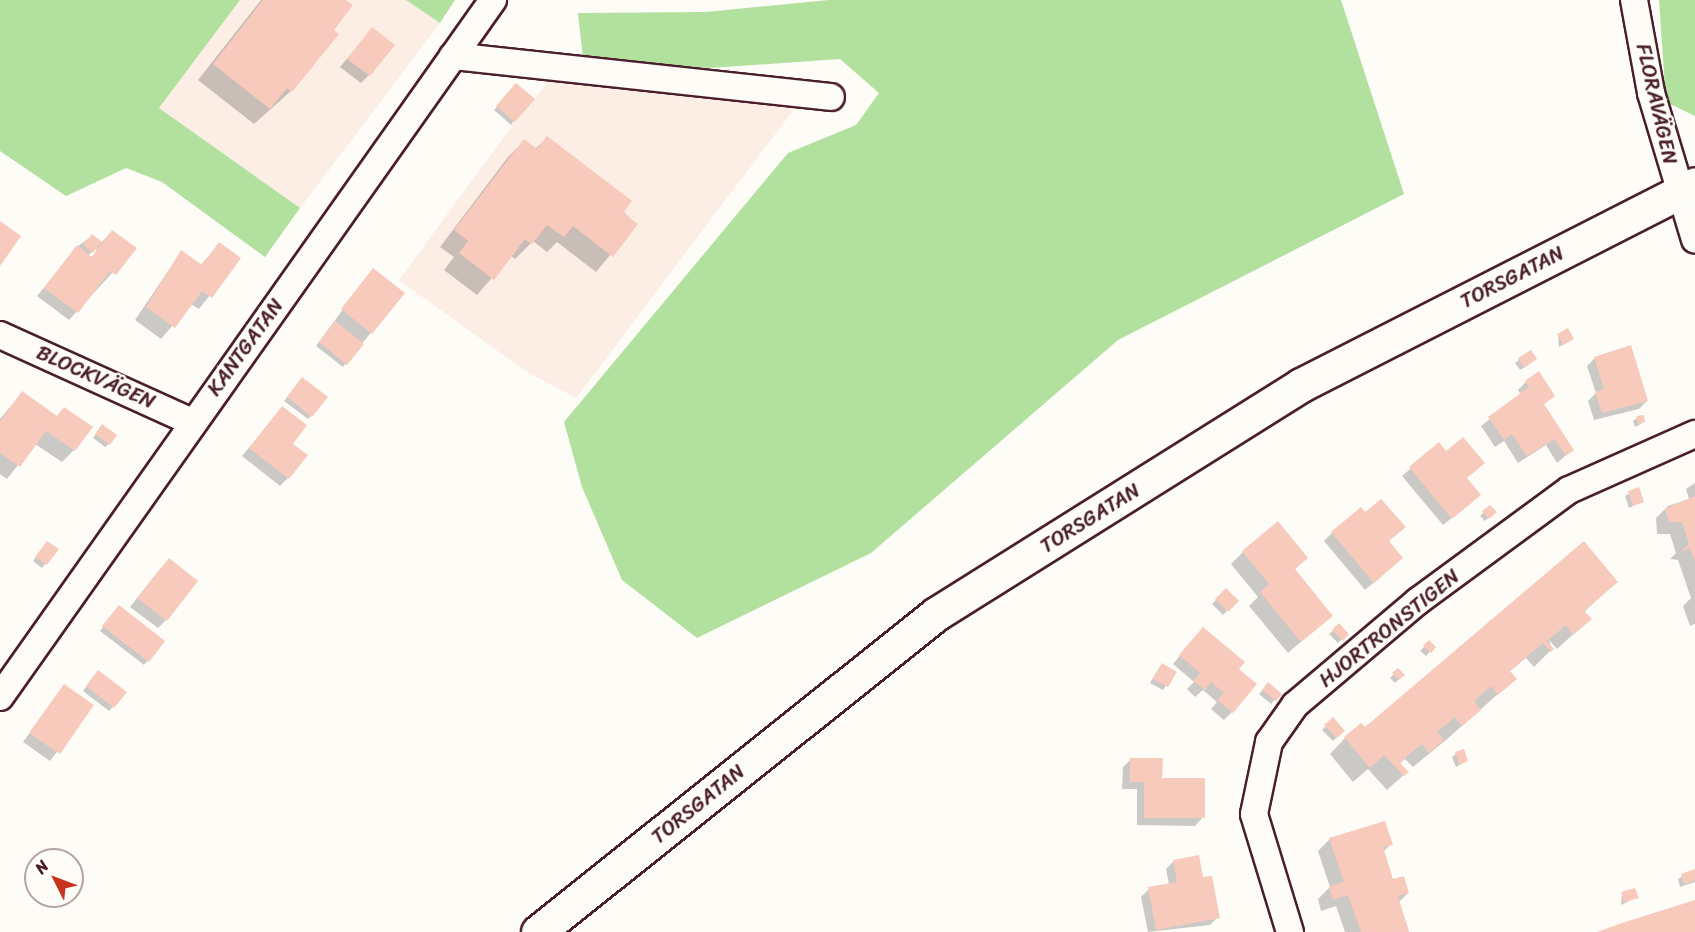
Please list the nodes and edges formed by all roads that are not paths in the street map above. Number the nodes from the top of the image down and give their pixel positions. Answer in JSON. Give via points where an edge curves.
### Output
{"nodes":[{"id":1,"x":493,"y":0,"type":"edge"},
{"id":2,"x":1634,"y":0,"type":"edge"},
{"id":3,"x":453,"y":56,"type":"junction"},
{"id":4,"x":831,"y":98,"type":"dead end"},
{"id":5,"x":1687,"y":188,"type":"edge"},
{"id":6,"x":1695,"y":240,"type":"edge"},
{"id":7,"x":0,"y":335,"type":"edge"},
{"id":8,"x":192,"y":422,"type":"junction"},
{"id":9,"x":1695,"y":434,"type":"edge"},
{"id":10,"x":0,"y":697,"type":"edge"},
{"id":11,"x":538,"y":932,"type":"edge"},
{"id":12,"x":1290,"y":932,"type":"edge"}],
"edges":[{"from":1,"to":3,"type":"street","name":"KANTGATAN"},
{"from":2,"to":5,"type":"street","name":"FLORAVÄGEN","via":[[1651,93]]},
{"from":3,"to":4,"type":"street"},
{"from":3,"to":8,"type":"street","name":"KANTGATAN"},
{"from":5,"to":6,"type":"street","name":"FLORAVÄGEN"},
{"from":5,"to":11,"type":"main road","name":"TORSGATAN","via":[[1301,385],[936,614]]},
{"from":7,"to":8,"type":"street","name":"BLOCKVÄGEN"},
{"from":8,"to":10,"type":"street","name":"KANTGATAN"},
{"from":9,"to":12,"type":"street","name":"HJORTRONSTIGEN","via":[[1569,490],[1418,601],[1295,705],[1269,742],[1254,814]]}]}
